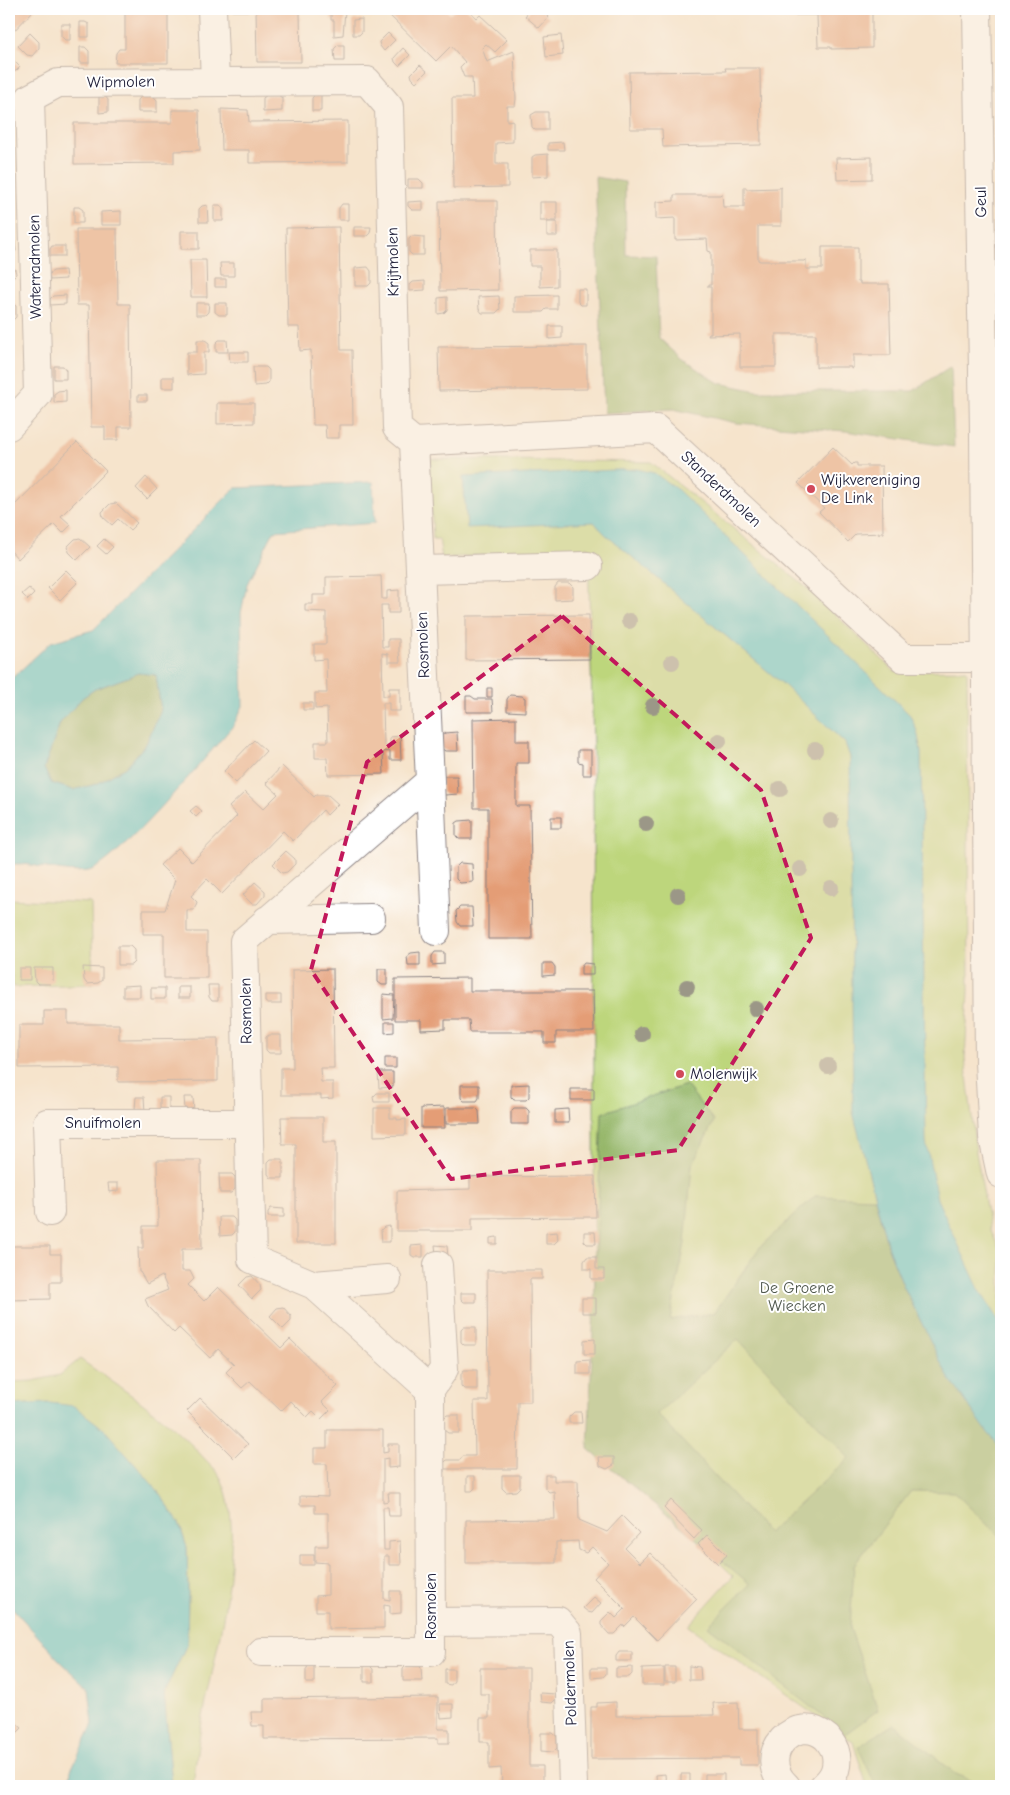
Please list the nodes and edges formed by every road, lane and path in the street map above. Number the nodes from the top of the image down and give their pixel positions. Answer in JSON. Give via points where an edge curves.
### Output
{"nodes":[{"id":1,"x":212,"y":9,"type":"edge"},
{"id":2,"x":977,"y":9,"type":"edge"},
{"id":3,"x":215,"y":81,"type":"junction"},
{"id":4,"x":367,"y":81,"type":"joint"},
{"id":5,"x":30,"y":98,"type":"joint"},
{"id":6,"x":9,"y":426,"type":"edge"},
{"id":7,"x":993,"y":435,"type":"edge"},
{"id":8,"x":414,"y":442,"type":"junction"},
{"id":9,"x":588,"y":566,"type":"dead end"},
{"id":10,"x":420,"y":570,"type":"junction"},
{"id":11,"x":985,"y":658,"type":"junction"},
{"id":12,"x":430,"y":781,"type":"junction"},
{"id":13,"x":371,"y":918,"type":"dead end"},
{"id":14,"x":267,"y":920,"type":"junction"},
{"id":15,"x":436,"y":931,"type":"dead end"},
{"id":16,"x":248,"y":1123,"type":"junction"},
{"id":17,"x":1001,"y":1174,"type":"edge"},
{"id":18,"x":50,"y":1212,"type":"dead end"},
{"id":19,"x":438,"y":1265,"type":"dead end"},
{"id":20,"x":387,"y":1278,"type":"dead end"},
{"id":21,"x":314,"y":1285,"type":"junction"},
{"id":22,"x":430,"y":1390,"type":"junction"},
{"id":23,"x":431,"y":1622,"type":"junction"},
{"id":24,"x":262,"y":1652,"type":"dead end"},
{"id":25,"x":573,"y":1786,"type":"edge"},
{"id":26,"x":785,"y":1786,"type":"edge"},
{"id":27,"x":824,"y":1786,"type":"edge"}],
"edges":[{"from":1,"to":3,"type":"street"},
{"from":2,"to":7,"type":"street","name":"Geul"},
{"from":3,"to":4,"type":"street","name":"Wipmolen"},
{"from":3,"to":5,"type":"street","name":"Wipmolen","via":[[58,83]]},
{"from":4,"to":8,"type":"street","name":"Krijtmolen","via":[[389,107],[397,428]]},
{"from":5,"to":6,"type":"street","name":"Waterradmolen","via":[[38,394]]},
{"from":7,"to":11,"type":"street","name":"Geul"},
{"from":8,"to":10,"type":"street","name":"Rosmolen"},
{"from":8,"to":11,"type":"street","name":"Standerdmolen","via":[[656,429],[903,658]]},
{"from":9,"to":10,"type":"street"},
{"from":10,"to":12,"type":"street","name":"Rosmolen"},
{"from":11,"to":17,"type":"street","name":"Geul","via":[[989,1062],[993,1137]]},
{"from":12,"to":14,"type":"street","name":"Rosmolen"},
{"from":12,"to":15,"type":"street","name":"Rosmolen"},
{"from":13,"to":14,"type":"street"},
{"from":14,"to":16,"type":"street","name":"Rosmolen","via":[[244,941]]},
{"from":16,"to":18,"type":"street","name":"Snuifmolen","via":[[47,1123]]},
{"from":16,"to":21,"type":"street","name":"Rosmolen","via":[[252,1259]]},
{"from":19,"to":22,"type":"street","via":[[444,1369]]},
{"from":20,"to":21,"type":"street","name":"Rosmolen"},
{"from":21,"to":22,"type":"street","name":"Rosmolen"},
{"from":22,"to":23,"type":"street","name":"Rosmolen"},
{"from":23,"to":24,"type":"street","name":"Rosmolen","via":[[431,1652]]},
{"from":23,"to":25,"type":"street","name":"Poldermolen","via":[[558,1621],[568,1633]]},
{"from":26,"to":27,"type":"street","via":[[774,1768],[777,1747],[792,1732],[813,1730],[830,1742],[837,1761],[836,1771]]}]}
